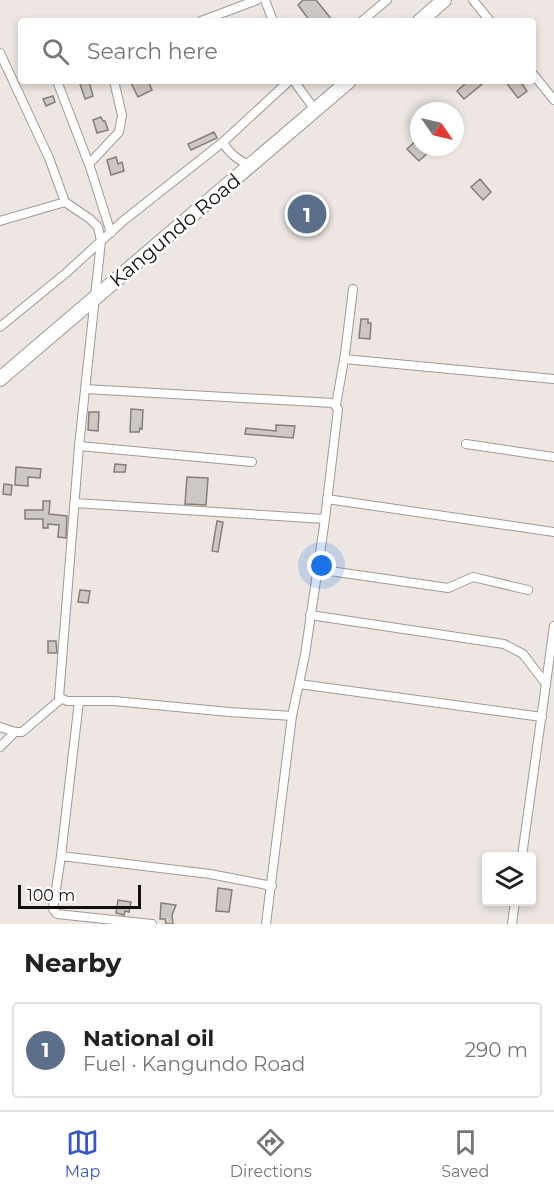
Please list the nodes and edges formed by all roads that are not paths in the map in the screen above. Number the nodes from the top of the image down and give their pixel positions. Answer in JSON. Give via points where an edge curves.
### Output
{"nodes":[{"id":1,"x":257,"y":0,"type":"edge"},
{"id":2,"x":265,"y":0,"type":"edge"},
{"id":3,"x":387,"y":0,"type":"edge"},
{"id":4,"x":444,"y":0,"type":"edge"},
{"id":5,"x":473,"y":0,"type":"edge"},
{"id":6,"x":209,"y":18,"type":"edge"},
{"id":7,"x":272,"y":18,"type":"edge"},
{"id":8,"x":366,"y":18,"type":"edge"},
{"id":9,"x":422,"y":18,"type":"edge"},
{"id":10,"x":488,"y":18,"type":"edge"},
{"id":11,"x":0,"y":53,"type":"edge"},
{"id":12,"x":536,"y":78,"type":"edge"},
{"id":13,"x":17,"y":80,"type":"edge"},
{"id":14,"x":19,"y":84,"type":"edge"},
{"id":15,"x":58,"y":84,"type":"edge"},
{"id":16,"x":115,"y":84,"type":"edge"},
{"id":17,"x":286,"y":84,"type":"edge"},
{"id":18,"x":296,"y":84,"type":"edge"},
{"id":19,"x":345,"y":84,"type":"edge"},
{"id":20,"x":554,"y":100,"type":"edge"},
{"id":21,"x":315,"y":110,"type":"junction"},
{"id":22,"x":223,"y":142,"type":"junction"},
{"id":23,"x":89,"y":164,"type":"junction"},
{"id":24,"x":250,"y":166,"type":"junction"},
{"id":25,"x":65,"y":202,"type":"junction"},
{"id":26,"x":0,"y":221,"type":"edge"},
{"id":27,"x":111,"y":233,"type":"junction"},
{"id":28,"x":100,"y":241,"type":"junction"},
{"id":29,"x":353,"y":290,"type":"dead end"},
{"id":30,"x":95,"y":298,"type":"junction"},
{"id":31,"x":0,"y":327,"type":"edge"},
{"id":32,"x":344,"y":359,"type":"junction"},
{"id":33,"x":0,"y":379,"type":"edge"},
{"id":34,"x":554,"y":379,"type":"edge"},
{"id":35,"x":85,"y":389,"type":"junction"},
{"id":36,"x":336,"y":405,"type":"junction"},
{"id":37,"x":466,"y":444,"type":"dead end"},
{"id":38,"x":79,"y":446,"type":"junction"},
{"id":39,"x":554,"y":457,"type":"edge"},
{"id":40,"x":252,"y":462,"type":"dead end"},
{"id":41,"x":327,"y":499,"type":"junction"},
{"id":42,"x":75,"y":504,"type":"junction"},
{"id":43,"x":325,"y":519,"type":"junction"},
{"id":44,"x":554,"y":532,"type":"edge"},
{"id":45,"x":316,"y":569,"type":"junction"},
{"id":46,"x":528,"y":590,"type":"dead end"},
{"id":47,"x":310,"y":615,"type":"junction"},
{"id":48,"x":554,"y":626,"type":"edge"},
{"id":49,"x":552,"y":661,"type":"edge"},
{"id":50,"x":299,"y":684,"type":"junction"},
{"id":51,"x":546,"y":684,"type":"junction"},
{"id":52,"x":61,"y":699,"type":"junction"},
{"id":53,"x":79,"y":701,"type":"junction"},
{"id":54,"x":292,"y":716,"type":"junction"},
{"id":55,"x":542,"y":717,"type":"junction"},
{"id":56,"x":0,"y":727,"type":"edge"},
{"id":57,"x":15,"y":732,"type":"junction"},
{"id":58,"x":0,"y":747,"type":"edge"},
{"id":59,"x":523,"y":852,"type":"edge"},
{"id":60,"x":61,"y":856,"type":"junction"},
{"id":61,"x":272,"y":886,"type":"junction"},
{"id":62,"x":514,"y":906,"type":"edge"},
{"id":63,"x":152,"y":924,"type":"edge"},
{"id":64,"x":266,"y":924,"type":"edge"},
{"id":65,"x":512,"y":924,"type":"edge"}],
"edges":[{"from":1,"to":6,"type":"street"},
{"from":2,"to":7,"type":"street"},
{"from":3,"to":8,"type":"street"},
{"from":4,"to":9,"type":"highway"},
{"from":5,"to":10,"type":"street"},
{"from":11,"to":13,"type":"street"},
{"from":12,"to":20,"type":"street"},
{"from":14,"to":25,"type":"street"},
{"from":15,"to":23,"type":"street"},
{"from":16,"to":23,"type":"street","via":[[122,115],[119,132]]},
{"from":17,"to":22,"type":"street"},
{"from":18,"to":21,"type":"street"},
{"from":19,"to":21,"type":"highway","name":"Kangundo Road"},
{"from":21,"to":24,"type":"highway","name":"Kangundo Road"},
{"from":22,"to":24,"type":"street","via":[[236,158]]},
{"from":22,"to":27,"type":"street"},
{"from":23,"to":27,"type":"street"},
{"from":24,"to":30,"type":"highway","name":"Kangundo Road"},
{"from":25,"to":26,"type":"street"},
{"from":25,"to":28,"type":"street","via":[[98,227]]},
{"from":27,"to":28,"type":"street"},
{"from":28,"to":30,"type":"street"},
{"from":28,"to":31,"type":"street"},
{"from":29,"to":32,"type":"street"},
{"from":30,"to":33,"type":"highway","name":"Kangundo Road"},
{"from":30,"to":35,"type":"street"},
{"from":32,"to":34,"type":"street"},
{"from":32,"to":36,"type":"street"},
{"from":35,"to":36,"type":"street"},
{"from":35,"to":38,"type":"street"},
{"from":36,"to":41,"type":"street"},
{"from":37,"to":39,"type":"street"},
{"from":38,"to":40,"type":"street"},
{"from":38,"to":42,"type":"street"},
{"from":41,"to":43,"type":"street"},
{"from":41,"to":44,"type":"street"},
{"from":42,"to":43,"type":"street"},
{"from":42,"to":52,"type":"street","via":[[58,694]]},
{"from":43,"to":45,"type":"street"},
{"from":45,"to":46,"type":"street","via":[[448,588],[473,577]]},
{"from":45,"to":47,"type":"street"},
{"from":47,"to":50,"type":"street"},
{"from":47,"to":51,"type":"street","via":[[504,644],[523,654]]},
{"from":48,"to":49,"type":"street"},
{"from":49,"to":51,"type":"street"},
{"from":50,"to":54,"type":"street"},
{"from":50,"to":55,"type":"street"},
{"from":51,"to":55,"type":"street"},
{"from":52,"to":53,"type":"street"},
{"from":52,"to":57,"type":"street","via":[[28,729]]},
{"from":53,"to":54,"type":"street"},
{"from":53,"to":60,"type":"street"},
{"from":54,"to":61,"type":"street"},
{"from":55,"to":59,"type":"street"},
{"from":56,"to":57,"type":"street"},
{"from":57,"to":58,"type":"street"},
{"from":60,"to":61,"type":"street","via":[[210,874]]},
{"from":60,"to":63,"type":"street","via":[[53,909],[57,914]]},
{"from":61,"to":64,"type":"street"},
{"from":62,"to":65,"type":"street"}]}
